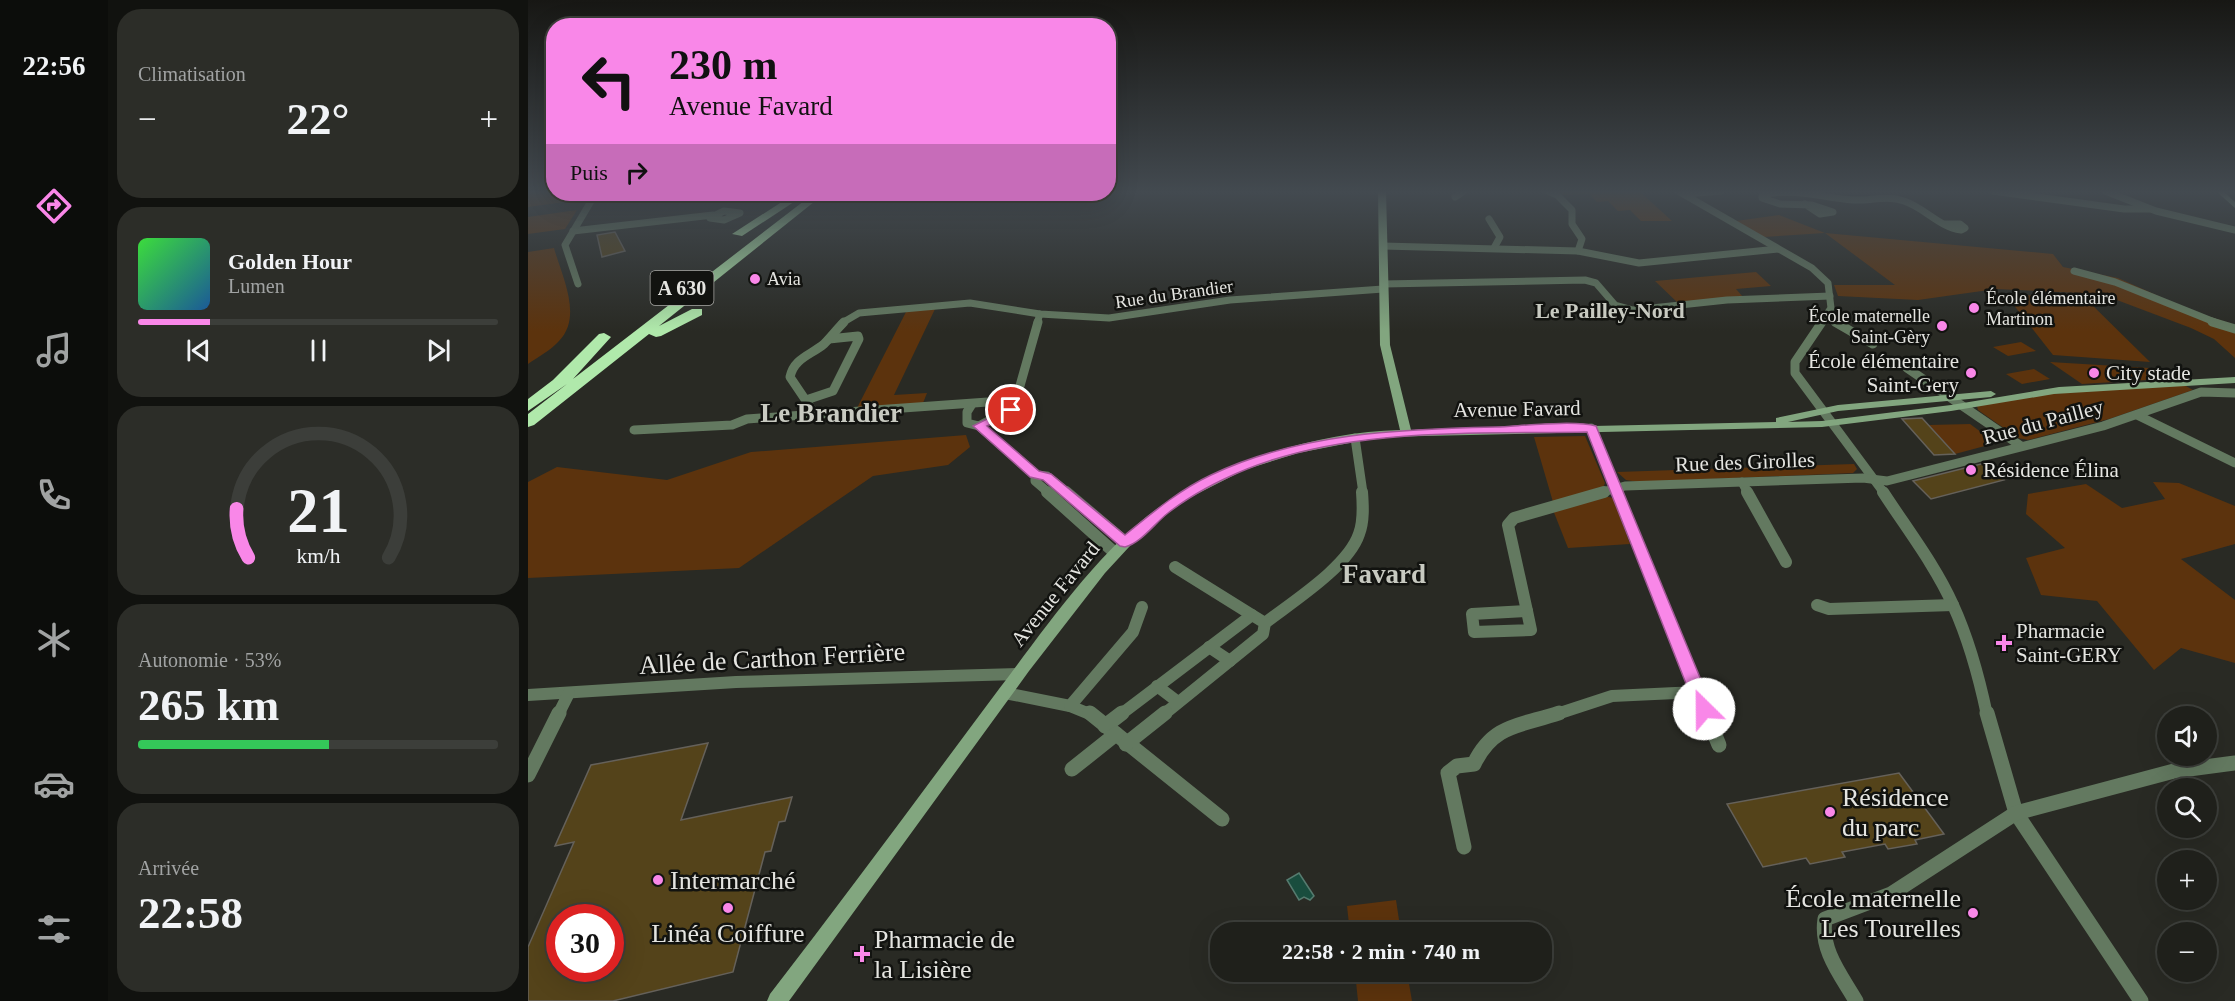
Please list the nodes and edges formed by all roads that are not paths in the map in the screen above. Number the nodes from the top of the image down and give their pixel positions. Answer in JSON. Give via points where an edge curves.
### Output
{"nodes":[{"id":1,"x":570,"y":238,"type":"edge"},
{"id":2,"x":752,"y":238,"type":"edge"},
{"id":3,"x":756,"y":238,"type":"edge"},
{"id":4,"x":1383,"y":238,"type":"edge"},
{"id":5,"x":1500,"y":238,"type":"edge"},
{"id":6,"x":1581,"y":238,"type":"edge"},
{"id":7,"x":1758,"y":238,"type":"edge"},
{"id":8,"x":1383,"y":246,"type":"junction"},
{"id":9,"x":1494,"y":248,"type":"junction"},
{"id":10,"x":1778,"y":249,"type":"junction"},
{"id":11,"x":1578,"y":251,"type":"junction"},
{"id":12,"x":2074,"y":271,"type":"dead end"},
{"id":13,"x":578,"y":284,"type":"dead end"},
{"id":14,"x":1383,"y":286,"type":"junction"},
{"id":15,"x":1830,"y":296,"type":"junction"},
{"id":16,"x":698,"y":312,"type":"dead end"},
{"id":17,"x":1041,"y":315,"type":"junction"},
{"id":18,"x":1827,"y":317,"type":"junction"},
{"id":19,"x":2235,"y":329,"type":"edge"},
{"id":20,"x":604,"y":337,"type":"dead end"},
{"id":21,"x":829,"y":339,"type":"junction"},
{"id":22,"x":1873,"y":344,"type":"dead end"},
{"id":23,"x":1907,"y":368,"type":"dead end"},
{"id":24,"x":2235,"y":380,"type":"edge"},
{"id":25,"x":559,"y":382,"type":"junction"},
{"id":26,"x":2188,"y":382,"type":"junction"},
{"id":27,"x":577,"y":384,"type":"junction"},
{"id":28,"x":2058,"y":390,"type":"junction"},
{"id":29,"x":2201,"y":392,"type":"junction"},
{"id":30,"x":2235,"y":393,"type":"edge"},
{"id":31,"x":1950,"y":397,"type":"junction"},
{"id":32,"x":806,"y":400,"type":"junction"},
{"id":33,"x":1016,"y":400,"type":"junction"},
{"id":34,"x":972,"y":404,"type":"junction"},
{"id":35,"x":528,"y":406,"type":"edge"},
{"id":36,"x":1963,"y":406,"type":"junction"},
{"id":37,"x":1822,"y":410,"type":"junction"},
{"id":38,"x":815,"y":414,"type":"junction"},
{"id":39,"x":2137,"y":415,"type":"junction"},
{"id":40,"x":528,"y":422,"type":"edge"},
{"id":41,"x":1833,"y":422,"type":"junction"},
{"id":42,"x":1758,"y":425,"type":"junction"},
{"id":43,"x":979,"y":426,"type":"junction"},
{"id":44,"x":1591,"y":428,"type":"junction"},
{"id":45,"x":634,"y":430,"type":"dead end"},
{"id":46,"x":1406,"y":432,"type":"junction"},
{"id":47,"x":1355,"y":438,"type":"junction"},
{"id":48,"x":2021,"y":446,"type":"junction"},
{"id":49,"x":2235,"y":463,"type":"edge"},
{"id":50,"x":1875,"y":480,"type":"junction"},
{"id":51,"x":1742,"y":482,"type":"junction"},
{"id":52,"x":1617,"y":488,"type":"junction"},
{"id":53,"x":1120,"y":548,"type":"junction"},
{"id":54,"x":1786,"y":562,"type":"dead end"},
{"id":55,"x":1175,"y":567,"type":"dead end"},
{"id":56,"x":1817,"y":604,"type":"dead end"},
{"id":57,"x":1953,"y":605,"type":"junction"},
{"id":58,"x":1142,"y":607,"type":"dead end"},
{"id":59,"x":1527,"y":611,"type":"junction"},
{"id":60,"x":1252,"y":615,"type":"junction"},
{"id":61,"x":1265,"y":623,"type":"junction"},
{"id":62,"x":1209,"y":647,"type":"junction"},
{"id":63,"x":1230,"y":661,"type":"junction"},
{"id":64,"x":1018,"y":674,"type":"junction"},
{"id":65,"x":1157,"y":686,"type":"junction"},
{"id":66,"x":1697,"y":692,"type":"junction"},
{"id":67,"x":569,"y":693,"type":"junction"},
{"id":68,"x":1005,"y":693,"type":"junction"},
{"id":69,"x":528,"y":695,"type":"edge"},
{"id":70,"x":1178,"y":702,"type":"junction"},
{"id":71,"x":1070,"y":705,"type":"junction"},
{"id":72,"x":1116,"y":735,"type":"junction"},
{"id":73,"x":1719,"y":745,"type":"dead end"},
{"id":74,"x":2235,"y":763,"type":"edge"},
{"id":75,"x":1072,"y":769,"type":"dead end"},
{"id":76,"x":528,"y":775,"type":"edge"},
{"id":77,"x":2016,"y":813,"type":"junction"},
{"id":78,"x":1222,"y":819,"type":"dead end"},
{"id":79,"x":1464,"y":847,"type":"dead end"},
{"id":80,"x":777,"y":1001,"type":"edge"},
{"id":81,"x":1856,"y":1001,"type":"edge"},
{"id":82,"x":2141,"y":1001,"type":"edge"}],
"edges":[{"from":1,"to":13,"type":"street","via":[[565,249]]},
{"from":2,"to":25,"type":"highway","number":"A 630"},
{"from":3,"to":27,"type":"highway","number":"A 630"},
{"from":4,"to":8,"type":"street"},
{"from":5,"to":9,"type":"street"},
{"from":6,"to":11,"type":"street"},
{"from":7,"to":10,"type":"street"},
{"from":8,"to":9,"type":"street"},
{"from":8,"to":14,"type":"street"},
{"from":9,"to":11,"type":"street"},
{"from":10,"to":11,"type":"street","via":[[1649,263]]},
{"from":10,"to":15,"type":"street","via":[[1819,273],[1828,284]]},
{"from":12,"to":19,"type":"street","via":[[2110,279]]},
{"from":14,"to":15,"type":"street","name":"Rue du Brandier","via":[[1584,280],[1596,283],[1615,305],[1633,310],[1737,299]]},
{"from":14,"to":17,"type":"street","name":"Rue du Brandier","via":[[1230,300],[1109,318]]},
{"from":14,"to":46,"type":"street","via":[[1385,345]]},
{"from":15,"to":18,"type":"street"},
{"from":16,"to":27,"type":"highway","via":[[667,326]]},
{"from":17,"to":21,"type":"street","name":"Rue du Brandier","via":[[970,303],[859,313],[842,321]]},
{"from":17,"to":33,"type":"street"},
{"from":18,"to":22,"type":"street"},
{"from":18,"to":37,"type":"street","via":[[1795,362],[1801,382]]},
{"from":20,"to":25,"type":"highway"},
{"from":21,"to":32,"type":"street","name":"Rue du Brandier","via":[[791,371],[790,377]]},
{"from":21,"to":32,"type":"street","via":[[858,336],[833,391]]},
{"from":23,"to":31,"type":"street"},
{"from":24,"to":26,"type":"street"},
{"from":25,"to":35,"type":"highway","number":"A 630"},
{"from":26,"to":28,"type":"street"},
{"from":26,"to":29,"type":"street"},
{"from":27,"to":40,"type":"highway","number":"A 630"},
{"from":28,"to":31,"type":"street","name":"Avenue Favard"},
{"from":28,"to":36,"type":"street","name":"Avenue Favard"},
{"from":29,"to":30,"type":"street"},
{"from":29,"to":39,"type":"street","name":"Rue du Pailley"},
{"from":31,"to":36,"type":"street"},
{"from":31,"to":37,"type":"street","name":"Avenue Favard"},
{"from":32,"to":38,"type":"street"},
{"from":33,"to":34,"type":"street"},
{"from":33,"to":43,"type":"street","via":[[1011,410]]},
{"from":34,"to":38,"type":"street"},
{"from":34,"to":43,"type":"street","via":[[966,420]]},
{"from":36,"to":41,"type":"street","name":"Avenue Favard"},
{"from":36,"to":48,"type":"street"},
{"from":37,"to":41,"type":"street"},
{"from":37,"to":42,"type":"street","name":"Avenue Favard"},
{"from":38,"to":45,"type":"street"},
{"from":39,"to":48,"type":"street","name":"Rue du Pailley"},
{"from":39,"to":49,"type":"street"},
{"from":41,"to":42,"type":"street","name":"Avenue Favard"},
{"from":41,"to":50,"type":"street"},
{"from":42,"to":44,"type":"street","name":"Avenue Favard"},
{"from":43,"to":53,"type":"street","via":[[1035,475],[1035,481]]},
{"from":44,"to":46,"type":"street","name":"Avenue Favard"},
{"from":44,"to":52,"type":"street"},
{"from":46,"to":47,"type":"street","name":"Avenue Favard"},
{"from":47,"to":53,"type":"street","name":"Avenue Favard","via":[[1273,456],[1214,479],[1164,509]]},
{"from":47,"to":61,"type":"street","via":[[1362,513],[1359,534],[1348,553]]},
{"from":48,"to":50,"type":"street","name":"Rue du Pailley","via":[[1887,481]]},
{"from":50,"to":51,"type":"street","name":"Rue des Girolles"},
{"from":50,"to":57,"type":"street"},
{"from":51,"to":52,"type":"street","name":"Rue des Girolles"},
{"from":51,"to":54,"type":"street"},
{"from":52,"to":59,"type":"street","name":"Rue des Girolles","via":[[1509,521]]},
{"from":52,"to":66,"type":"street"},
{"from":53,"to":64,"type":"street","name":"Avenue Favard"},
{"from":55,"to":60,"type":"street"},
{"from":56,"to":57,"type":"street","via":[[1829,609]]},
{"from":57,"to":77,"type":"street","via":[[1978,670]]},
{"from":58,"to":71,"type":"street","via":[[1133,632]]},
{"from":59,"to":59,"type":"street","via":[[1472,614],[1474,632],[1531,630]]},
{"from":60,"to":61,"type":"street"},
{"from":60,"to":62,"type":"street"},
{"from":61,"to":63,"type":"street","via":[[1263,634]]},
{"from":62,"to":63,"type":"street"},
{"from":62,"to":65,"type":"street"},
{"from":63,"to":70,"type":"street"},
{"from":64,"to":67,"type":"street","name":"Allée de Carthon Ferrière","via":[[736,682]]},
{"from":64,"to":68,"type":"street","name":"Avenue Favard"},
{"from":65,"to":70,"type":"street"},
{"from":65,"to":72,"type":"street"},
{"from":66,"to":73,"type":"street"},
{"from":66,"to":79,"type":"street","via":[[1612,696],[1494,734],[1474,764],[1457,766],[1449,773]]},
{"from":67,"to":69,"type":"street","name":"Allée de Carthon Ferrière"},
{"from":67,"to":76,"type":"street"},
{"from":68,"to":71,"type":"street"},
{"from":68,"to":80,"type":"street","name":"Avenue Favard"},
{"from":70,"to":72,"type":"street"},
{"from":71,"to":72,"type":"street","via":[[1089,713]]},
{"from":72,"to":75,"type":"street"},
{"from":72,"to":78,"type":"street"},
{"from":74,"to":77,"type":"street","via":[[2174,771]]},
{"from":77,"to":81,"type":"street","via":[[1891,894],[1824,920],[1823,941]]},
{"from":77,"to":82,"type":"street"}]}
